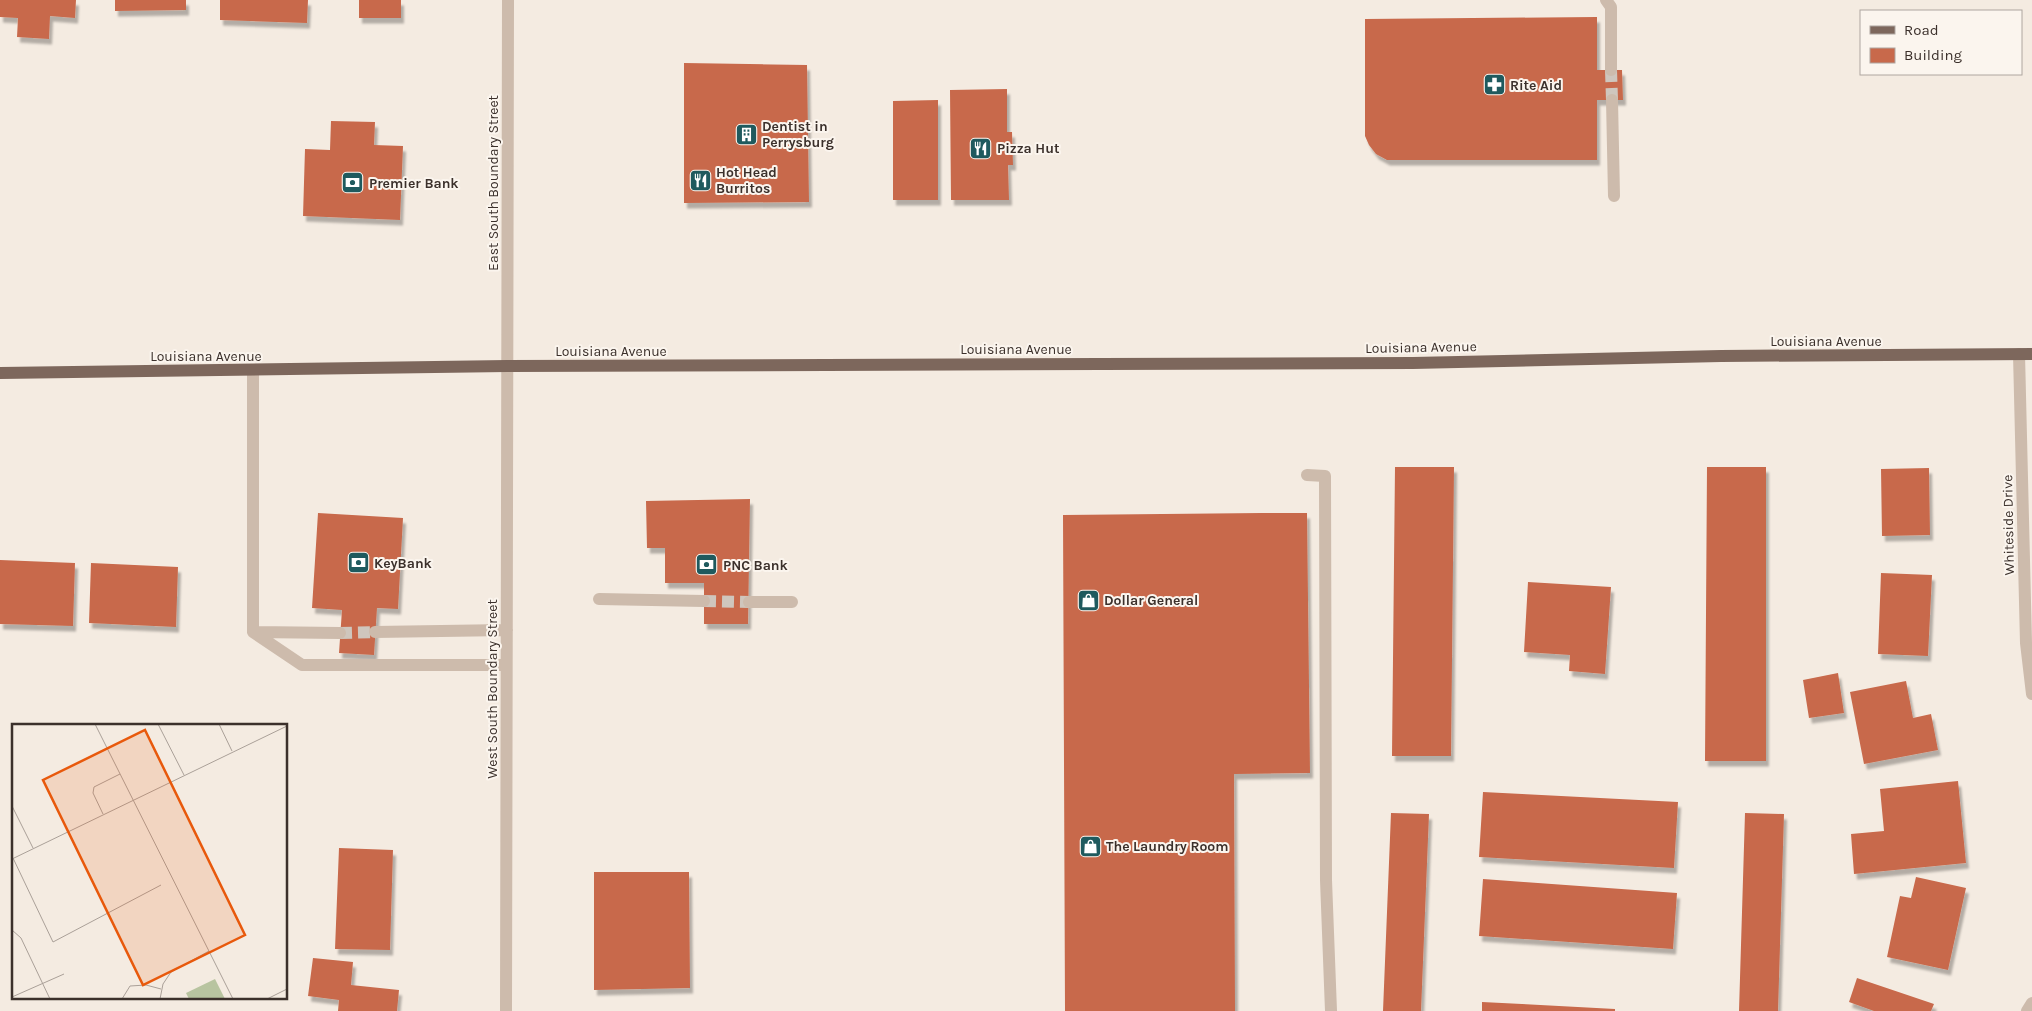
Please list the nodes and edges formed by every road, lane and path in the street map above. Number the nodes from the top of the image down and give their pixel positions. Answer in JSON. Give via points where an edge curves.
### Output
{"nodes":[{"id":1,"x":508,"y":0,"type":"edge"},
{"id":2,"x":1606,"y":0,"type":"edge"},
{"id":3,"x":1611,"y":70,"type":"tunnel mouth"},
{"id":4,"x":1612,"y":100,"type":"tunnel mouth"},
{"id":5,"x":1614,"y":196,"type":"dead end"},
{"id":6,"x":2026,"y":354,"type":"edge"},
{"id":7,"x":507,"y":366,"type":"junction"},
{"id":8,"x":253,"y":370,"type":"junction"},
{"id":9,"x":0,"y":373,"type":"edge"},
{"id":10,"x":1307,"y":475,"type":"dead end"},
{"id":11,"x":599,"y":599,"type":"dead end"},
{"id":12,"x":704,"y":601,"type":"tunnel mouth"},
{"id":13,"x":749,"y":602,"type":"tunnel mouth"},
{"id":14,"x":792,"y":602,"type":"dead end"},
{"id":15,"x":507,"y":630,"type":"junction"},
{"id":16,"x":253,"y":632,"type":"junction"},
{"id":17,"x":340,"y":632,"type":"tunnel mouth"},
{"id":18,"x":375,"y":632,"type":"tunnel mouth"},
{"id":19,"x":506,"y":665,"type":"junction"},
{"id":20,"x":2032,"y":694,"type":"edge"},
{"id":21,"x":2032,"y":1003,"type":"edge"},
{"id":22,"x":506,"y":1011,"type":"edge"},
{"id":23,"x":1331,"y":1011,"type":"edge"},
{"id":24,"x":2027,"y":1011,"type":"edge"}],
"edges":[{"from":1,"to":7,"type":"street","name":"East South Boundary Street"},
{"from":2,"to":3,"type":"street","via":[[1611,7]]},
{"from":4,"to":5,"type":"street"},
{"from":6,"to":7,"type":"main road","name":"Louisiana Avenue","via":[[1403,363]]},
{"from":6,"to":20,"type":"street","name":"Whiteside Drive","via":[[2026,643]]},
{"from":7,"to":8,"type":"main road","name":"Louisiana Avenue"},
{"from":7,"to":15,"type":"street","name":"West South Boundary Street"},
{"from":8,"to":9,"type":"main road","name":"Louisiana Avenue"},
{"from":8,"to":16,"type":"street"},
{"from":10,"to":23,"type":"street","via":[[1325,476],[1326,880]]},
{"from":11,"to":12,"type":"street"},
{"from":13,"to":14,"type":"street"},
{"from":15,"to":18,"type":"street"},
{"from":15,"to":19,"type":"street","name":"West South Boundary Street"},
{"from":16,"to":17,"type":"street"},
{"from":16,"to":19,"type":"street","via":[[302,666]]},
{"from":19,"to":22,"type":"street","name":"West South Boundary Street"},
{"from":21,"to":24,"type":"street"}]}
